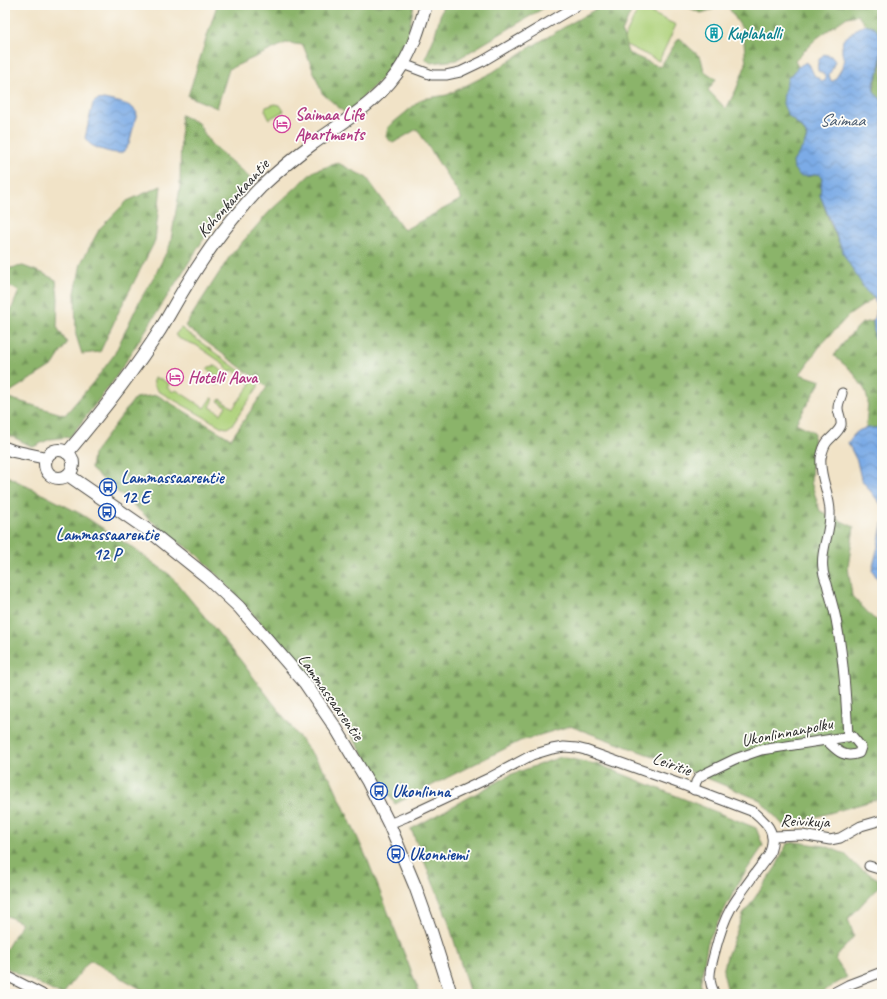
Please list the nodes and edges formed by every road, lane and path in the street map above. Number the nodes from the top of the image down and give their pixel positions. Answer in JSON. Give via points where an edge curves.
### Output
{"nodes":[{"id":1,"x":426,"y":5,"type":"edge"},
{"id":2,"x":578,"y":5,"type":"edge"},
{"id":3,"x":403,"y":64,"type":"junction"},
{"id":4,"x":842,"y":393,"type":"dead end"},
{"id":5,"x":5,"y":448,"type":"edge"},
{"id":6,"x":67,"y":453,"type":"junction"},
{"id":7,"x":46,"y":458,"type":"junction"},
{"id":8,"x":68,"y":475,"type":"junction"},
{"id":9,"x":850,"y":736,"type":"junction"},
{"id":10,"x":826,"y":740,"type":"junction"},
{"id":11,"x":694,"y":790,"type":"junction"},
{"id":12,"x":882,"y":820,"type":"edge"},
{"id":13,"x":389,"y":824,"type":"junction"},
{"id":14,"x":772,"y":836,"type":"junction"},
{"id":15,"x":869,"y":866,"type":"dead end"},
{"id":16,"x":882,"y":870,"type":"edge"},
{"id":17,"x":882,"y":972,"type":"edge"},
{"id":18,"x":5,"y":975,"type":"edge"},
{"id":19,"x":42,"y":994,"type":"edge"},
{"id":20,"x":451,"y":994,"type":"edge"},
{"id":21,"x":715,"y":994,"type":"edge"},
{"id":22,"x":831,"y":994,"type":"edge"}],
"edges":[{"from":1,"to":3,"type":"street","name":"Kohonkankaantie","via":[[419,30]]},
{"from":2,"to":3,"type":"street","via":[[460,72],[432,75]]},
{"from":3,"to":6,"type":"street","name":"Kohonkankaantie","via":[[373,100],[287,163],[259,189],[231,221],[207,253],[141,358]]},
{"from":4,"to":9,"type":"street","via":[[838,405],[841,426],[826,442],[821,458],[830,512],[822,556],[837,625],[846,684]]},
{"from":5,"to":7,"type":"street"},
{"from":6,"to":7,"type":"street","via":[[55,450]]},
{"from":6,"to":8,"type":"street","via":[[73,466]]},
{"from":7,"to":8,"type":"street","via":[[44,463],[48,474],[58,479]]},
{"from":8,"to":13,"type":"street","name":"Lammassaarentie","via":[[152,533],[239,607],[305,683],[345,743]]},
{"from":9,"to":10,"type":"street","name":"Ukonlinnanpolku"},
{"from":9,"to":10,"type":"street","via":[[860,747],[859,754],[842,754]]},
{"from":10,"to":11,"type":"street","name":"Ukonlinnanpolku","via":[[761,750],[735,759],[699,777]]},
{"from":11,"to":13,"type":"street","name":"Leiritie","via":[[585,750],[564,747],[532,755],[489,778]]},
{"from":11,"to":14,"type":"street","name":"Leiritie","via":[[754,812],[770,829]]},
{"from":12,"to":14,"type":"street","name":"Reivikuja","via":[[830,840],[802,835]]},
{"from":13,"to":20,"type":"street","name":"Lammassaarentie","via":[[417,892]]},
{"from":14,"to":21,"type":"street","via":[[769,855],[731,909],[718,940],[710,970]]},
{"from":15,"to":16,"type":"street"},
{"from":17,"to":22,"type":"street"},
{"from":18,"to":19,"type":"street"}]}
